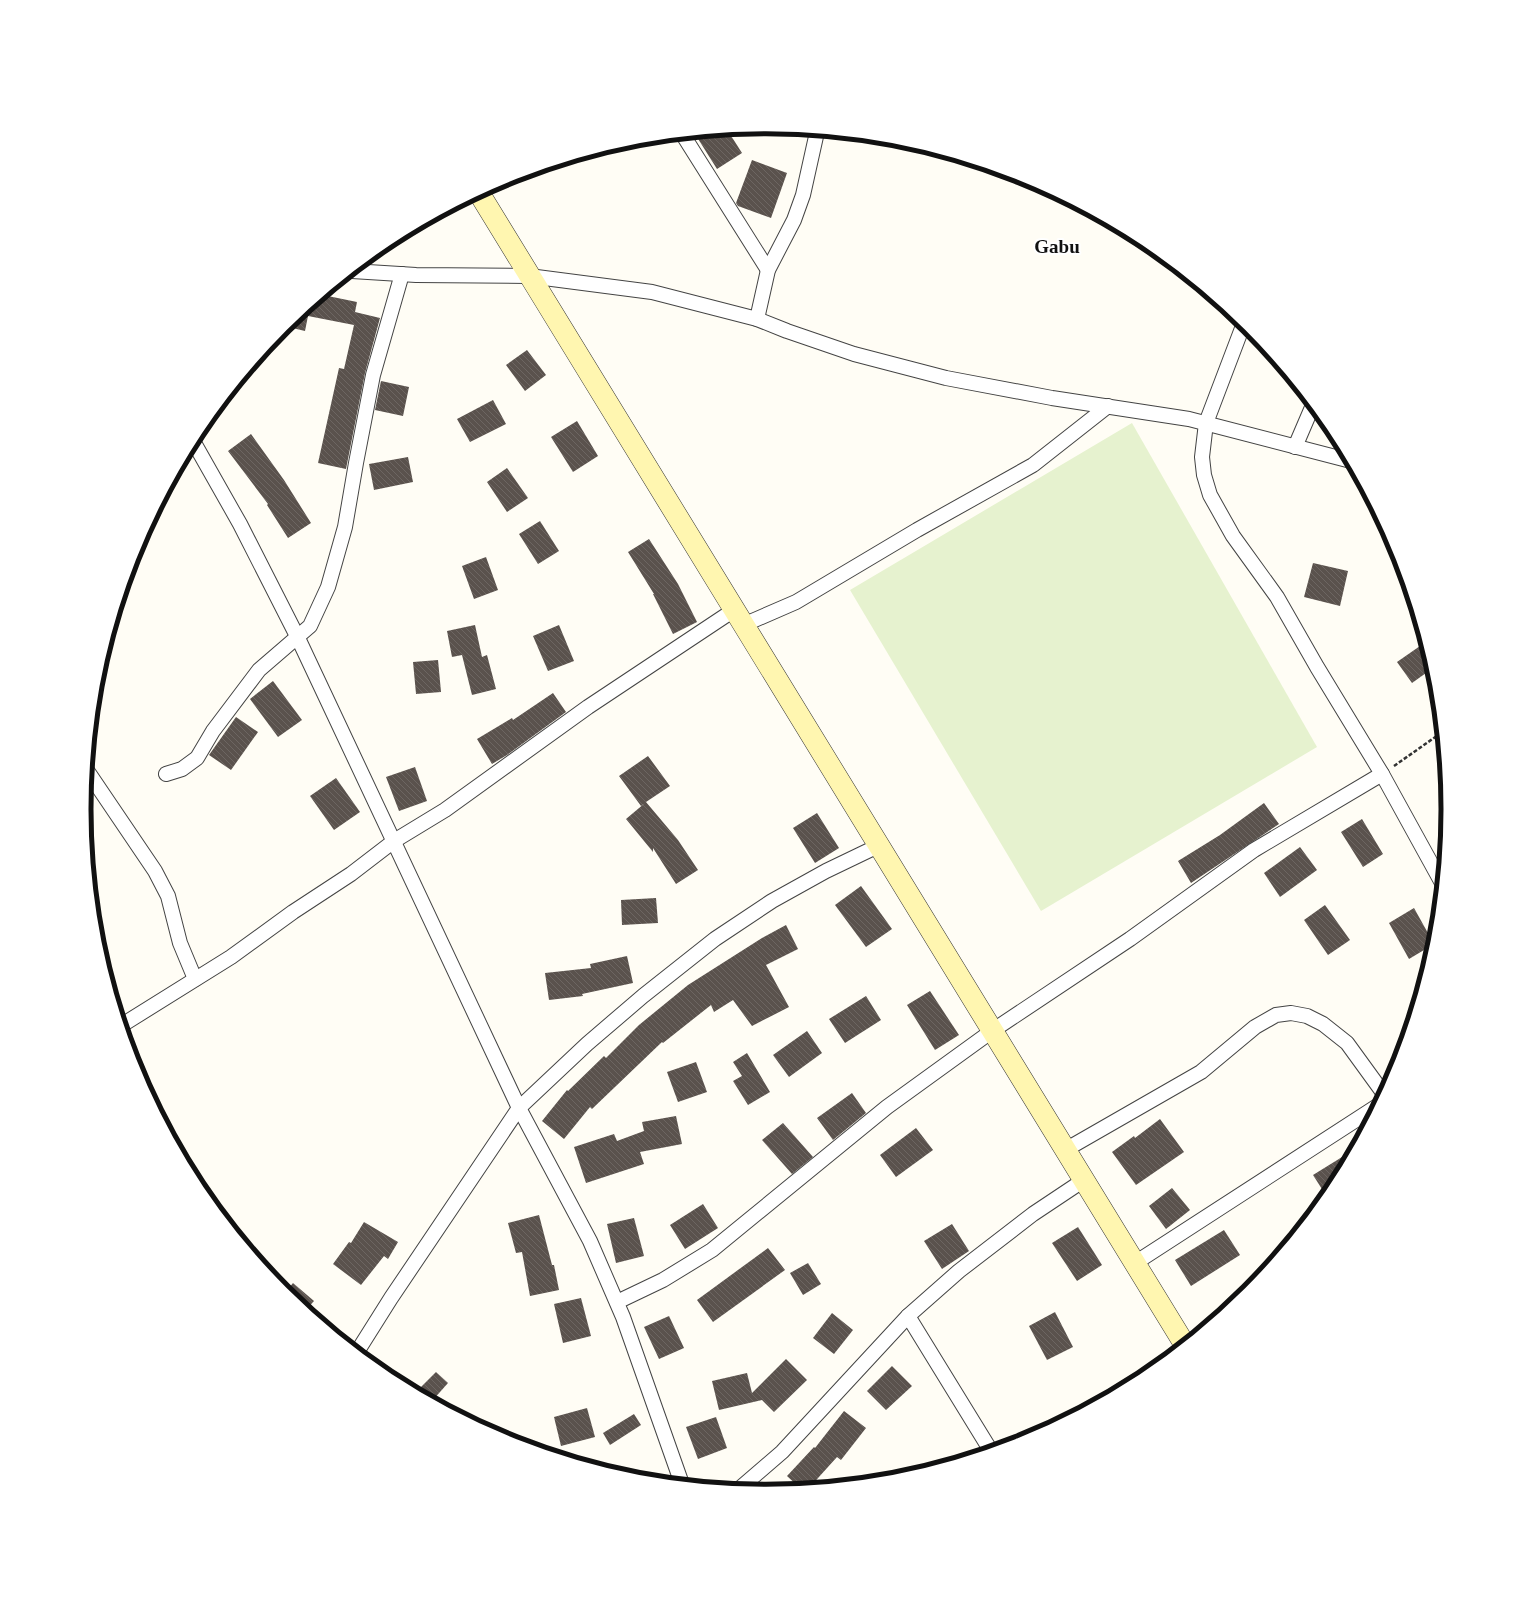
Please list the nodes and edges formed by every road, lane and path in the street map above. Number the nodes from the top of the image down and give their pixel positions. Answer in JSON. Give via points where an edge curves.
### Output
{"nodes":[{"id":1,"x":815,"y":135,"type":"edge"},
{"id":2,"x":686,"y":139,"type":"edge"},
{"id":3,"x":482,"y":197,"type":"edge"},
{"id":4,"x":768,"y":270,"type":"junction"},
{"id":5,"x":359,"y":271,"type":"edge"},
{"id":6,"x":402,"y":274,"type":"junction"},
{"id":7,"x":529,"y":276,"type":"junction"},
{"id":8,"x":757,"y":319,"type":"junction"},
{"id":9,"x":1241,"y":329,"type":"edge"},
{"id":10,"x":1108,"y":406,"type":"junction"},
{"id":11,"x":1311,"y":410,"type":"edge"},
{"id":12,"x":1206,"y":423,"type":"junction"},
{"id":13,"x":1295,"y":447,"type":"junction"},
{"id":14,"x":196,"y":448,"type":"edge"},
{"id":15,"x":1344,"y":459,"type":"edge"},
{"id":16,"x":738,"y":617,"type":"junction"},
{"id":17,"x":298,"y":638,"type":"junction"},
{"id":18,"x":1438,"y":735,"type":"edge"},
{"id":19,"x":166,"y":774,"type":"dead end"},
{"id":20,"x":1382,"y":774,"type":"junction"},
{"id":21,"x":92,"y":778,"type":"edge"},
{"id":22,"x":394,"y":841,"type":"junction"},
{"id":23,"x":878,"y":846,"type":"junction"},
{"id":24,"x":1438,"y":877,"type":"edge"},
{"id":25,"x":195,"y":979,"type":"junction"},
{"id":26,"x":126,"y":1023,"type":"edge"},
{"id":27,"x":992,"y":1031,"type":"junction"},
{"id":28,"x":1381,"y":1090,"type":"edge"},
{"id":29,"x":519,"y":1108,"type":"junction"},
{"id":30,"x":1372,"y":1109,"type":"edge"},
{"id":31,"x":1065,"y":1150,"type":"junction"},
{"id":32,"x":1084,"y":1180,"type":"junction"},
{"id":33,"x":1135,"y":1264,"type":"junction"},
{"id":34,"x":617,"y":1302,"type":"junction"},
{"id":35,"x":908,"y":1316,"type":"junction"},
{"id":36,"x":1183,"y":1341,"type":"edge"},
{"id":37,"x":359,"y":1348,"type":"edge"},
{"id":38,"x":989,"y":1447,"type":"edge"},
{"id":39,"x":680,"y":1479,"type":"edge"},
{"id":40,"x":744,"y":1485,"type":"edge"}],
"edges":[{"from":1,"to":4,"type":"street","via":[[803,195],[794,220]]},
{"from":2,"to":4,"type":"street"},
{"from":3,"to":7,"type":"main road"},
{"from":4,"to":8,"type":"street"},
{"from":5,"to":6,"type":"street"},
{"from":6,"to":7,"type":"street"},
{"from":6,"to":17,"type":"street","via":[[373,376],[343,534],[328,587],[310,626]]},
{"from":7,"to":8,"type":"street","via":[[652,292]]},
{"from":7,"to":16,"type":"main road"},
{"from":8,"to":10,"type":"street","via":[[854,354],[938,376]]},
{"from":9,"to":12,"type":"street"},
{"from":10,"to":12,"type":"street"},
{"from":10,"to":16,"type":"street","via":[[1033,465],[796,602]]},
{"from":11,"to":13,"type":"street"},
{"from":12,"to":13,"type":"street"},
{"from":12,"to":20,"type":"street","via":[[1202,457],[1210,496],[1233,536],[1277,597]]},
{"from":13,"to":15,"type":"street"},
{"from":14,"to":17,"type":"street","via":[[240,524]]},
{"from":16,"to":22,"type":"street","via":[[588,707],[444,810]]},
{"from":16,"to":23,"type":"main road"},
{"from":17,"to":19,"type":"street","via":[[258,670],[213,731],[197,758],[182,769]]},
{"from":17,"to":22,"type":"street"},
{"from":18,"to":20,"type":"path"},
{"from":20,"to":24,"type":"street"},
{"from":20,"to":27,"type":"street","via":[[1254,850],[1130,939]]},
{"from":21,"to":25,"type":"street","via":[[155,871],[168,896],[180,943]]},
{"from":22,"to":25,"type":"street","via":[[351,874]]},
{"from":22,"to":29,"type":"street"},
{"from":23,"to":27,"type":"main road"},
{"from":23,"to":29,"type":"street","via":[[772,901],[715,939],[587,1044]]},
{"from":25,"to":26,"type":"street"},
{"from":27,"to":31,"type":"main road"},
{"from":27,"to":34,"type":"street","via":[[887,1108],[712,1250],[663,1280]]},
{"from":28,"to":31,"type":"street","via":[[1347,1043],[1324,1024],[1307,1016],[1291,1013],[1276,1015],[1255,1027],[1201,1072]]},
{"from":29,"to":34,"type":"street","via":[[590,1241]]},
{"from":29,"to":37,"type":"street"},
{"from":30,"to":33,"type":"street"},
{"from":31,"to":32,"type":"main road"},
{"from":32,"to":33,"type":"main road"},
{"from":32,"to":35,"type":"street","via":[[1033,1214],[959,1271]]},
{"from":33,"to":36,"type":"main road"},
{"from":34,"to":39,"type":"street"},
{"from":35,"to":38,"type":"street"},
{"from":35,"to":40,"type":"street","via":[[782,1452]]}]}
